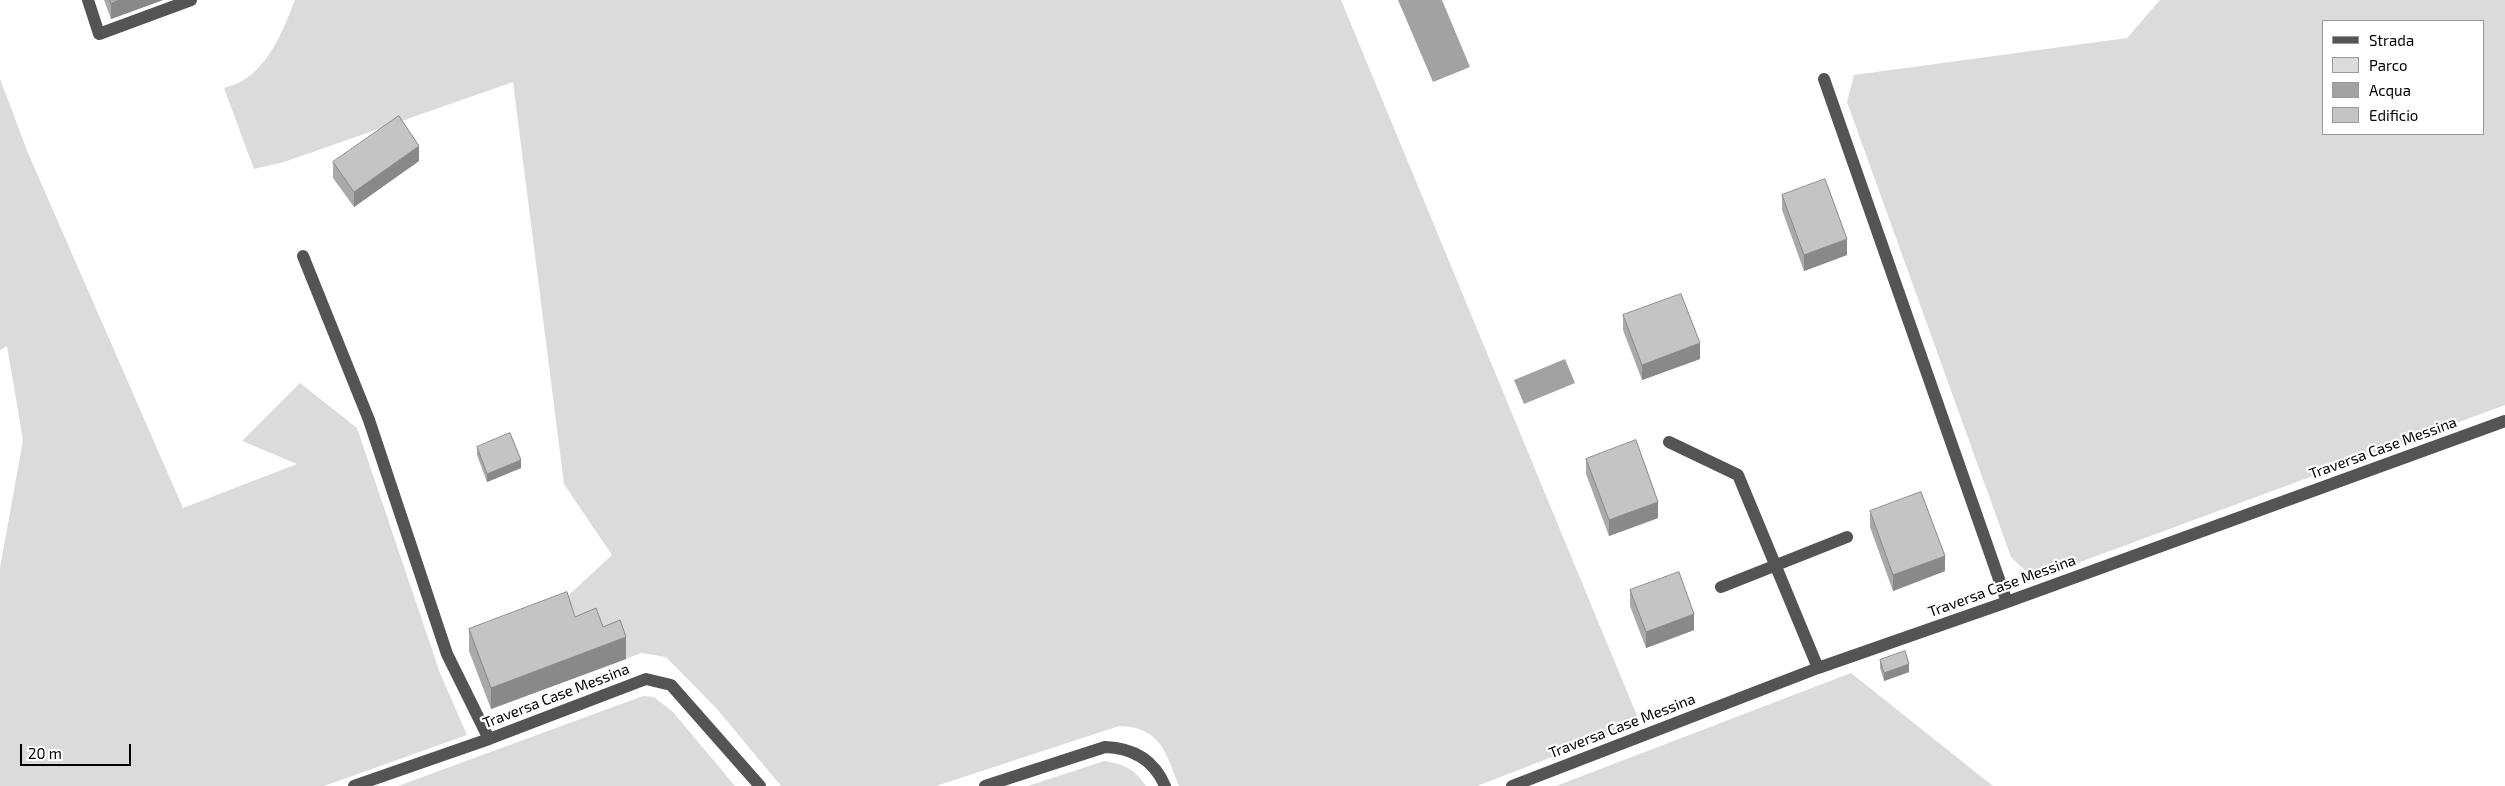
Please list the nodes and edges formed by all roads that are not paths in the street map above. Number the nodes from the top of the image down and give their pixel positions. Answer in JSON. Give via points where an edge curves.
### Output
{"nodes":[{"id":1,"x":88,"y":0,"type":"edge"},
{"id":2,"x":191,"y":0,"type":"edge"},
{"id":3,"x":1824,"y":79,"type":"dead end"},
{"id":4,"x":303,"y":256,"type":"dead end"},
{"id":5,"x":2505,"y":420,"type":"edge"},
{"id":6,"x":1669,"y":442,"type":"dead end"},
{"id":7,"x":1847,"y":537,"type":"dead end"},
{"id":8,"x":1775,"y":566,"type":"junction"},
{"id":9,"x":1721,"y":587,"type":"dead end"},
{"id":10,"x":2007,"y":602,"type":"junction"},
{"id":11,"x":1818,"y":668,"type":"junction"},
{"id":12,"x":489,"y":739,"type":"junction"},
{"id":13,"x":354,"y":786,"type":"edge"},
{"id":14,"x":760,"y":786,"type":"edge"},
{"id":15,"x":985,"y":786,"type":"edge"},
{"id":16,"x":1165,"y":786,"type":"edge"},
{"id":17,"x":1512,"y":786,"type":"edge"}],
"edges":[{"from":1,"to":2,"type":"street","via":[[99,34]]},
{"from":3,"to":10,"type":"street"},
{"from":4,"to":12,"type":"street","via":[[369,420],[447,654]]},
{"from":5,"to":10,"type":"street","name":"Traversa Case Messina"},
{"from":6,"to":8,"type":"street","via":[[1738,475]]},
{"from":7,"to":8,"type":"street"},
{"from":8,"to":9,"type":"street"},
{"from":8,"to":11,"type":"street"},
{"from":10,"to":11,"type":"street","name":"Traversa Case Messina"},
{"from":11,"to":17,"type":"street","name":"Traversa Case Messina"},
{"from":12,"to":13,"type":"street","name":"Traversa Case Messina"},
{"from":12,"to":14,"type":"street","name":"Traversa Case Messina","via":[[646,679],[671,685]]},
{"from":15,"to":16,"type":"street","via":[[1105,747],[1124,747],[1147,759]]}]}
